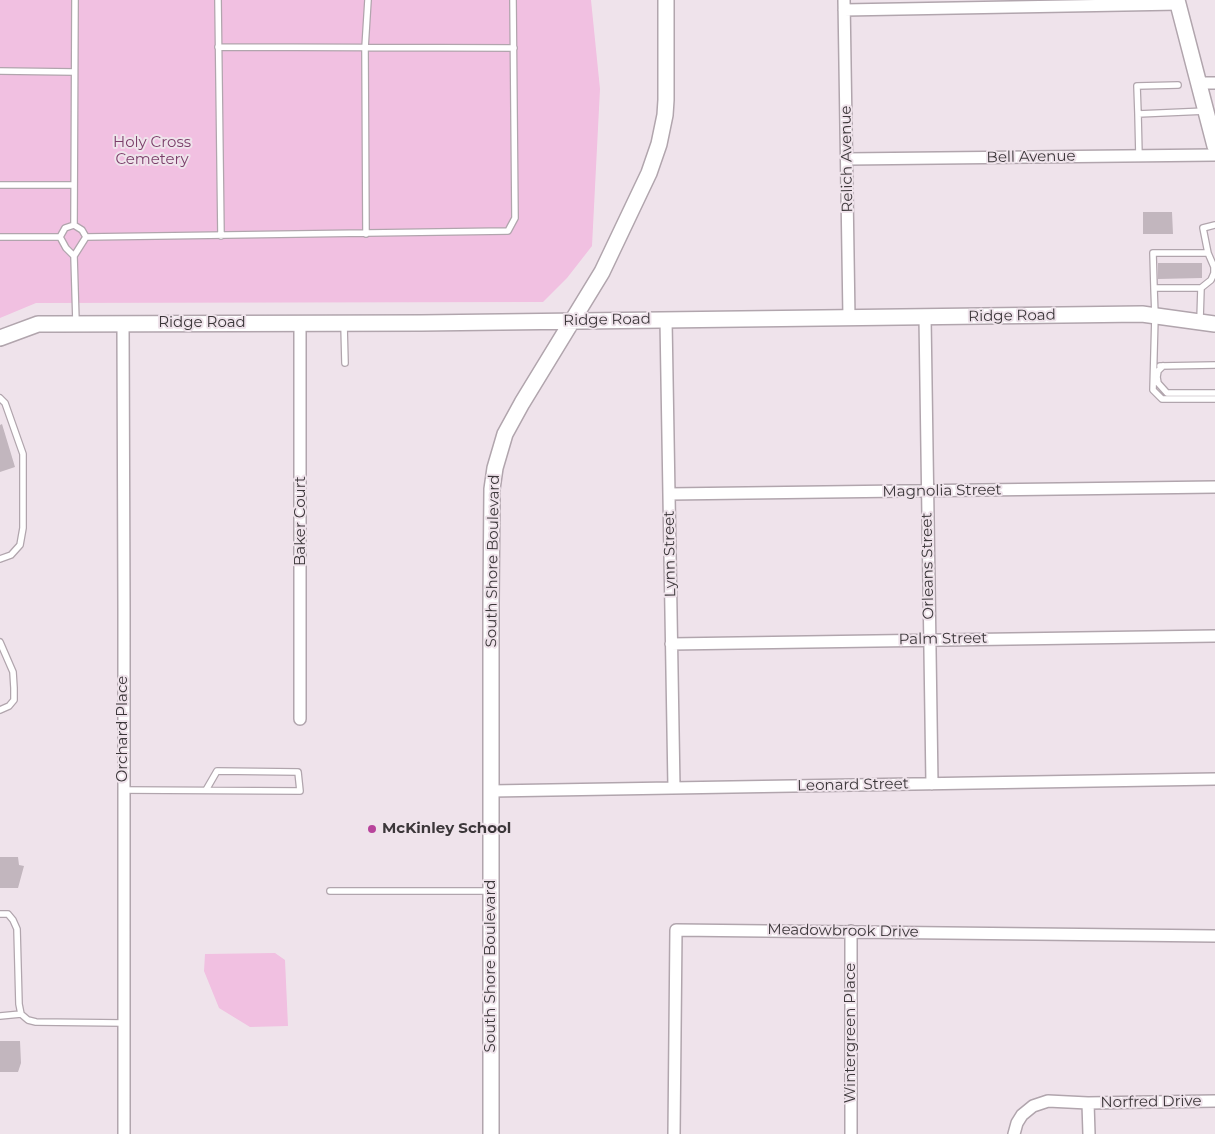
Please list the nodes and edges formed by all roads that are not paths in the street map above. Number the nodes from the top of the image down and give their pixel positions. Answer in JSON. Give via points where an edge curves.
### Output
{"nodes":[{"id":1,"x":75,"y":0,"type":"edge"},
{"id":2,"x":218,"y":0,"type":"edge"},
{"id":3,"x":368,"y":0,"type":"edge"},
{"id":4,"x":513,"y":0,"type":"edge"},
{"id":5,"x":666,"y":0,"type":"edge"},
{"id":6,"x":1178,"y":2,"type":"edge"},
{"id":7,"x":844,"y":5,"type":"edge"},
{"id":8,"x":218,"y":47,"type":"junction"},
{"id":9,"x":365,"y":48,"type":"junction"},
{"id":10,"x":514,"y":48,"type":"junction"},
{"id":11,"x":0,"y":71,"type":"edge"},
{"id":12,"x":74,"y":72,"type":"junction"},
{"id":13,"x":1199,"y":83,"type":"junction"},
{"id":14,"x":1215,"y":83,"type":"edge"},
{"id":15,"x":1178,"y":85,"type":"dead end"},
{"id":16,"x":1206,"y":111,"type":"junction"},
{"id":17,"x":1138,"y":114,"type":"junction"},
{"id":18,"x":1215,"y":146,"type":"edge"},
{"id":19,"x":1139,"y":156,"type":"junction"},
{"id":20,"x":1215,"y":156,"type":"edge"},
{"id":21,"x":847,"y":160,"type":"junction"},
{"id":22,"x":0,"y":184,"type":"edge"},
{"id":23,"x":74,"y":185,"type":"junction"},
{"id":24,"x":1215,"y":224,"type":"edge"},
{"id":25,"x":74,"y":225,"type":"junction"},
{"id":26,"x":366,"y":234,"type":"junction"},
{"id":27,"x":221,"y":236,"type":"junction"},
{"id":28,"x":60,"y":237,"type":"junction"},
{"id":29,"x":86,"y":237,"type":"junction"},
{"id":30,"x":0,"y":238,"type":"edge"},
{"id":31,"x":1208,"y":253,"type":"junction"},
{"id":32,"x":74,"y":256,"type":"junction"},
{"id":33,"x":1154,"y":288,"type":"junction"},
{"id":34,"x":1200,"y":288,"type":"junction"},
{"id":35,"x":1155,"y":316,"type":"junction"},
{"id":36,"x":925,"y":317,"type":"junction"},
{"id":37,"x":849,"y":318,"type":"junction"},
{"id":38,"x":666,"y":320,"type":"junction"},
{"id":39,"x":572,"y":321,"type":"junction"},
{"id":40,"x":1200,"y":322,"type":"junction"},
{"id":41,"x":300,"y":323,"type":"junction"},
{"id":42,"x":344,"y":323,"type":"junction"},
{"id":43,"x":76,"y":324,"type":"junction"},
{"id":44,"x":123,"y":324,"type":"junction"},
{"id":45,"x":1215,"y":324,"type":"edge"},
{"id":46,"x":0,"y":338,"type":"edge"},
{"id":47,"x":345,"y":363,"type":"dead end"},
{"id":48,"x":1154,"y":366,"type":"junction"},
{"id":49,"x":1163,"y":366,"type":"junction"},
{"id":50,"x":1215,"y":366,"type":"edge"},
{"id":51,"x":1215,"y":393,"type":"edge"},
{"id":52,"x":0,"y":398,"type":"edge"},
{"id":53,"x":1215,"y":399,"type":"edge"},
{"id":54,"x":1215,"y":487,"type":"edge"},
{"id":55,"x":927,"y":491,"type":"junction"},
{"id":56,"x":669,"y":494,"type":"junction"},
{"id":57,"x":0,"y":559,"type":"edge"},
{"id":58,"x":1215,"y":636,"type":"edge"},
{"id":59,"x":929,"y":640,"type":"junction"},
{"id":60,"x":0,"y":642,"type":"edge"},
{"id":61,"x":671,"y":644,"type":"junction"},
{"id":62,"x":0,"y":710,"type":"edge"},
{"id":63,"x":300,"y":719,"type":"dead end"},
{"id":64,"x":1215,"y":779,"type":"edge"},
{"id":65,"x":932,"y":784,"type":"junction"},
{"id":66,"x":674,"y":788,"type":"junction"},
{"id":67,"x":123,"y":790,"type":"junction"},
{"id":68,"x":206,"y":790,"type":"junction"},
{"id":69,"x":491,"y":791,"type":"junction"},
{"id":70,"x":330,"y":891,"type":"dead end"},
{"id":71,"x":491,"y":891,"type":"junction"},
{"id":72,"x":0,"y":914,"type":"edge"},
{"id":73,"x":851,"y":931,"type":"junction"},
{"id":74,"x":1215,"y":936,"type":"edge"},
{"id":75,"x":21,"y":1014,"type":"junction"},
{"id":76,"x":0,"y":1016,"type":"edge"},
{"id":77,"x":124,"y":1023,"type":"junction"},
{"id":78,"x":1215,"y":1101,"type":"edge"},
{"id":79,"x":1088,"y":1103,"type":"junction"},
{"id":80,"x":124,"y":1134,"type":"edge"},
{"id":81,"x":491,"y":1134,"type":"edge"},
{"id":82,"x":674,"y":1134,"type":"edge"},
{"id":83,"x":851,"y":1134,"type":"edge"},
{"id":84,"x":1014,"y":1134,"type":"edge"},
{"id":85,"x":1089,"y":1134,"type":"edge"}],
"edges":[{"from":1,"to":12,"type":"lane"},
{"from":2,"to":8,"type":"lane"},
{"from":3,"to":9,"type":"lane"},
{"from":4,"to":10,"type":"lane"},
{"from":5,"to":39,"type":"street","name":"South Shore Boulevard","via":[[666,100],[659,144],[602,272]]},
{"from":6,"to":7,"type":"street"},
{"from":6,"to":13,"type":"street"},
{"from":7,"to":21,"type":"street","name":"Relich Avenue"},
{"from":8,"to":9,"type":"lane"},
{"from":8,"to":27,"type":"lane"},
{"from":9,"to":10,"type":"lane"},
{"from":9,"to":26,"type":"lane"},
{"from":10,"to":26,"type":"lane","via":[[515,218],[508,231]]},
{"from":11,"to":12,"type":"lane"},
{"from":12,"to":23,"type":"lane"},
{"from":13,"to":14,"type":"street"},
{"from":13,"to":16,"type":"street"},
{"from":15,"to":17,"type":"lane","via":[[1137,86]]},
{"from":16,"to":17,"type":"lane"},
{"from":16,"to":18,"type":"street"},
{"from":17,"to":19,"type":"lane"},
{"from":19,"to":20,"type":"street","name":"Bell Avenue"},
{"from":19,"to":21,"type":"street","name":"Bell Avenue"},
{"from":21,"to":37,"type":"street","name":"Relich Avenue"},
{"from":22,"to":23,"type":"lane"},
{"from":23,"to":25,"type":"lane"},
{"from":24,"to":31,"type":"lane","via":[[1203,228]]},
{"from":25,"to":28,"type":"lane","via":[[65,228]]},
{"from":25,"to":29,"type":"lane"},
{"from":26,"to":27,"type":"lane"},
{"from":27,"to":29,"type":"lane"},
{"from":28,"to":30,"type":"lane"},
{"from":28,"to":32,"type":"lane"},
{"from":29,"to":32,"type":"lane"},
{"from":31,"to":33,"type":"lane","via":[[1154,253]]},
{"from":31,"to":34,"type":"lane","via":[[1214,274]]},
{"from":32,"to":43,"type":"lane"},
{"from":33,"to":34,"type":"lane"},
{"from":33,"to":35,"type":"lane"},
{"from":34,"to":40,"type":"lane"},
{"from":35,"to":36,"type":"street","name":"Ridge Road"},
{"from":35,"to":40,"type":"street","name":"Ridge Road"},
{"from":35,"to":48,"type":"lane"},
{"from":36,"to":37,"type":"street","name":"Ridge Road"},
{"from":36,"to":55,"type":"street","name":"Orleans Street"},
{"from":37,"to":38,"type":"street","name":"Ridge Road"},
{"from":38,"to":39,"type":"street","name":"Ridge Road"},
{"from":38,"to":56,"type":"street","name":"Lynn Street"},
{"from":39,"to":42,"type":"street","name":"Ridge Road"},
{"from":39,"to":69,"type":"street","name":"South Shore Boulevard","via":[[505,434],[494,468]]},
{"from":40,"to":45,"type":"street","name":"Ridge Road"},
{"from":41,"to":42,"type":"street","name":"Ridge Road"},
{"from":41,"to":44,"type":"street","name":"Ridge Road"},
{"from":41,"to":63,"type":"street","name":"Baker Court"},
{"from":42,"to":47,"type":"lane"},
{"from":43,"to":44,"type":"street","name":"Ridge Road"},
{"from":43,"to":46,"type":"street","name":"Ridge Road","via":[[38,324]]},
{"from":44,"to":67,"type":"street","name":"Orchard Place"},
{"from":48,"to":49,"type":"lane"},
{"from":48,"to":53,"type":"lane","via":[[1154,390],[1162,399]]},
{"from":49,"to":50,"type":"lane"},
{"from":49,"to":51,"type":"lane","via":[[1157,377],[1167,393]]},
{"from":52,"to":57,"type":"lane","via":[[5,403],[23,454],[20,544],[12,555]]},
{"from":54,"to":55,"type":"street","name":"Magnolia Street"},
{"from":55,"to":56,"type":"street","name":"Magnolia Street"},
{"from":55,"to":59,"type":"street","name":"Orleans Street"},
{"from":56,"to":61,"type":"street","name":"Lynn Street"},
{"from":58,"to":59,"type":"street","name":"Palm Street"},
{"from":59,"to":61,"type":"street","name":"Palm Street"},
{"from":59,"to":65,"type":"street","name":"Orleans Street"},
{"from":60,"to":62,"type":"lane","via":[[13,672],[14,688],[14,700]]},
{"from":61,"to":66,"type":"street","name":"Lynn Street"},
{"from":64,"to":65,"type":"street","name":"Leonard Street"},
{"from":65,"to":66,"type":"street","name":"Leonard Street"},
{"from":66,"to":69,"type":"street","name":"Leonard Street"},
{"from":67,"to":68,"type":"lane"},
{"from":67,"to":77,"type":"street","name":"Orchard Place"},
{"from":68,"to":68,"type":"lane","via":[[215,790],[300,791],[298,772],[217,771]]},
{"from":69,"to":71,"type":"street","name":"South Shore Boulevard"},
{"from":70,"to":71,"type":"lane"},
{"from":71,"to":81,"type":"street","name":"South Shore Boulevard"},
{"from":72,"to":75,"type":"lane","via":[[8,914],[17,929]]},
{"from":73,"to":74,"type":"street","name":"Meadowbrook Drive"},
{"from":73,"to":82,"type":"street","name":"Meadowbrook Drive","via":[[676,930]]},
{"from":73,"to":83,"type":"street","name":"Wintergreen Place"},
{"from":75,"to":76,"type":"lane"},
{"from":75,"to":77,"type":"lane","via":[[36,1022]]},
{"from":77,"to":80,"type":"street","name":"Orchard Place"},
{"from":78,"to":79,"type":"street","name":"Norfred Drive"},
{"from":79,"to":84,"type":"street","name":"Norfred Drive","via":[[1040,1103],[1022,1116]]},
{"from":79,"to":85,"type":"street","name":"Norfred Drive"}]}
